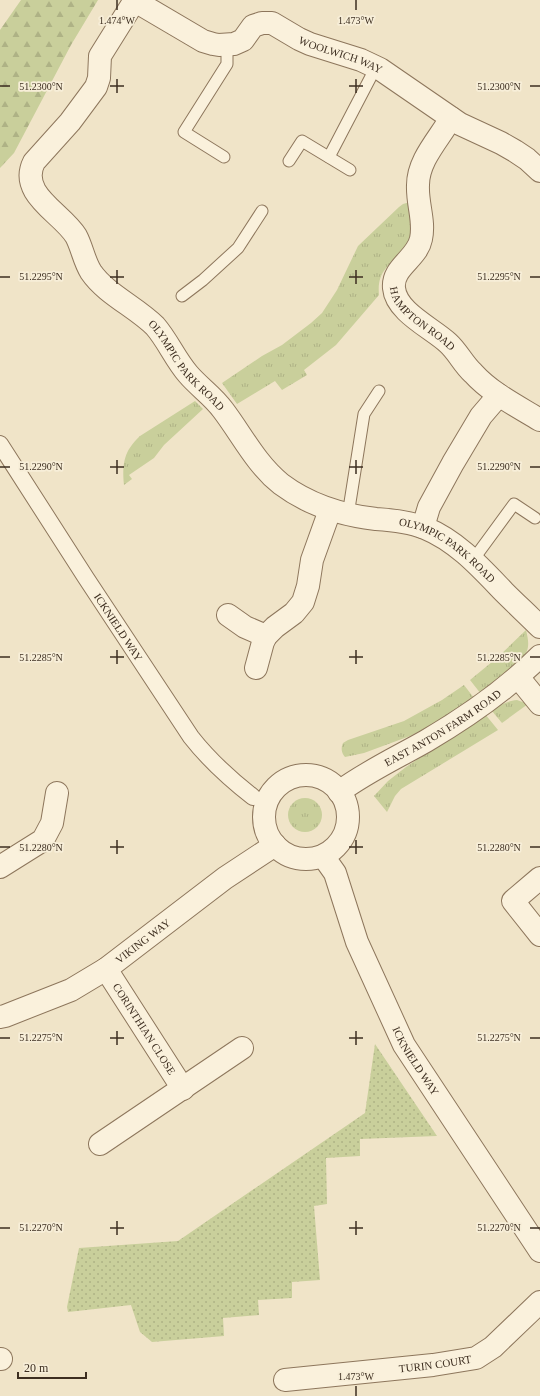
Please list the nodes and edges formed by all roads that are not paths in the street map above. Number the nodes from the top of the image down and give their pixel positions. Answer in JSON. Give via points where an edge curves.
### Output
{"nodes":[{"id":1,"x":135,"y":1,"type":"edge"},
{"id":2,"x":227,"y":45,"type":"junction"},
{"id":3,"x":376,"y":67,"type":"junction"},
{"id":4,"x":451,"y":118,"type":"junction"},
{"id":5,"x":329,"y":157,"type":"junction"},
{"id":6,"x":224,"y":158,"type":"dead end"},
{"id":7,"x":289,"y":161,"type":"dead end"},
{"id":8,"x":350,"y":170,"type":"dead end"},
{"id":9,"x":540,"y":171,"type":"edge"},
{"id":10,"x":262,"y":211,"type":"dead end"},
{"id":11,"x":182,"y":296,"type":"dead end"},
{"id":12,"x":378,"y":391,"type":"dead end"},
{"id":13,"x":499,"y":394,"type":"junction"},
{"id":14,"x":540,"y":420,"type":"edge"},
{"id":15,"x":0,"y":444,"type":"edge"},
{"id":16,"x":339,"y":512,"type":"junction"},
{"id":17,"x":535,"y":518,"type":"dead end"},
{"id":18,"x":422,"y":527,"type":"junction"},
{"id":19,"x":473,"y":560,"type":"junction"},
{"id":20,"x":228,"y":615,"type":"dead end"},
{"id":21,"x":540,"y":628,"type":"edge"},
{"id":22,"x":266,"y":636,"type":"junction"},
{"id":23,"x":540,"y":656,"type":"edge"},
{"id":24,"x":256,"y":668,"type":"dead end"},
{"id":25,"x":518,"y":677,"type":"junction"},
{"id":26,"x":540,"y":704,"type":"edge"},
{"id":27,"x":339,"y":792,"type":"junction"},
{"id":28,"x":58,"y":793,"type":"dead end"},
{"id":29,"x":253,"y":797,"type":"dead end"},
{"id":30,"x":275,"y":845,"type":"junction"},
{"id":31,"x":323,"y":856,"type":"junction"},
{"id":32,"x":0,"y":868,"type":"edge"},
{"id":33,"x":540,"y":878,"type":"edge"},
{"id":34,"x":540,"y":935,"type":"edge"},
{"id":35,"x":106,"y":969,"type":"junction"},
{"id":36,"x":0,"y":1016,"type":"edge"},
{"id":37,"x":242,"y":1048,"type":"dead end"},
{"id":38,"x":183,"y":1089,"type":"junction"},
{"id":39,"x":100,"y":1144,"type":"dead end"},
{"id":40,"x":540,"y":1251,"type":"edge"},
{"id":41,"x":540,"y":1302,"type":"edge"},
{"id":42,"x":285,"y":1380,"type":"dead end"}],
"edges":[{"from":1,"to":2,"type":"street","via":[[203,41]]},
{"from":1,"to":16,"type":"street","name":"OLYMPIC PARK ROAD","via":[[100,56],[96,87],[70,122],[34,162],[31,168],[34,188],[40,199],[75,234],[88,267],[102,285],[157,320],[188,374],[223,409],[265,468],[291,491],[313,503]]},
{"from":2,"to":3,"type":"street","name":"WOOLWICH WAY","via":[[243,40],[253,26],[268,22],[310,44]]},
{"from":2,"to":6,"type":"lane","via":[[227,64],[184,132]]},
{"from":3,"to":4,"type":"street","name":"WOOLWICH WAY"},
{"from":3,"to":5,"type":"lane"},
{"from":4,"to":9,"type":"street","name":"WOOLWICH WAY","via":[[509,147]]},
{"from":4,"to":13,"type":"street","name":"HAMPTON ROAD","via":[[421,168],[418,196],[422,220],[421,240],[417,250],[396,275],[394,289],[397,298],[408,312],[447,341],[473,374]]},
{"from":5,"to":7,"type":"lane","via":[[302,141]]},
{"from":5,"to":8,"type":"lane"},
{"from":10,"to":11,"type":"lane","via":[[238,248]]},
{"from":12,"to":16,"type":"lane","via":[[364,414]]},
{"from":13,"to":14,"type":"street","name":"HAMPTON ROAD"},
{"from":13,"to":18,"type":"street","via":[[481,416],[453,463],[429,507]]},
{"from":15,"to":29,"type":"street","name":"ICKNIELD WAY","via":[[191,737],[223,773]]},
{"from":16,"to":18,"type":"street","name":"OLYMPIC PARK ROAD"},
{"from":16,"to":22,"type":"street","via":[[312,560],[303,602],[294,613]]},
{"from":17,"to":19,"type":"lane","via":[[514,504]]},
{"from":18,"to":19,"type":"street","name":"OLYMPIC PARK ROAD","via":[[450,542]]},
{"from":19,"to":21,"type":"street","name":"OLYMPIC PARK ROAD"},
{"from":20,"to":22,"type":"street","via":[[245,627]]},
{"from":22,"to":24,"type":"street"},
{"from":23,"to":25,"type":"street","name":"EAST ANTON FARM ROAD"},
{"from":25,"to":26,"type":"street"},
{"from":25,"to":27,"type":"street","name":"EAST ANTON FARM ROAD","via":[[499,694],[450,727],[355,780]]},
{"from":27,"to":30,"type":"street","via":[[326,781],[311,776],[294,777],[278,786],[268,800],[264,814],[266,831]]},
{"from":27,"to":31,"type":"street","via":[[347,809],[346,828],[338,844]]},
{"from":28,"to":32,"type":"street","via":[[52,823],[43,840]]},
{"from":30,"to":31,"type":"street","via":[[289,856],[297,858]]},
{"from":30,"to":35,"type":"street","name":"VIKING WAY","via":[[225,878]]},
{"from":31,"to":40,"type":"street","name":"ICKNIELD WAY","via":[[335,873],[357,942],[404,1045]]},
{"from":33,"to":34,"type":"street","via":[[513,901]]},
{"from":35,"to":36,"type":"street","name":"VIKING WAY","via":[[71,990]]},
{"from":35,"to":38,"type":"street","name":"CORINTHIAN CLOSE"},
{"from":37,"to":38,"type":"street"},
{"from":38,"to":39,"type":"street"},
{"from":41,"to":42,"type":"street","name":"TURIN COURT","via":[[493,1347],[476,1358],[434,1365]]}]}
